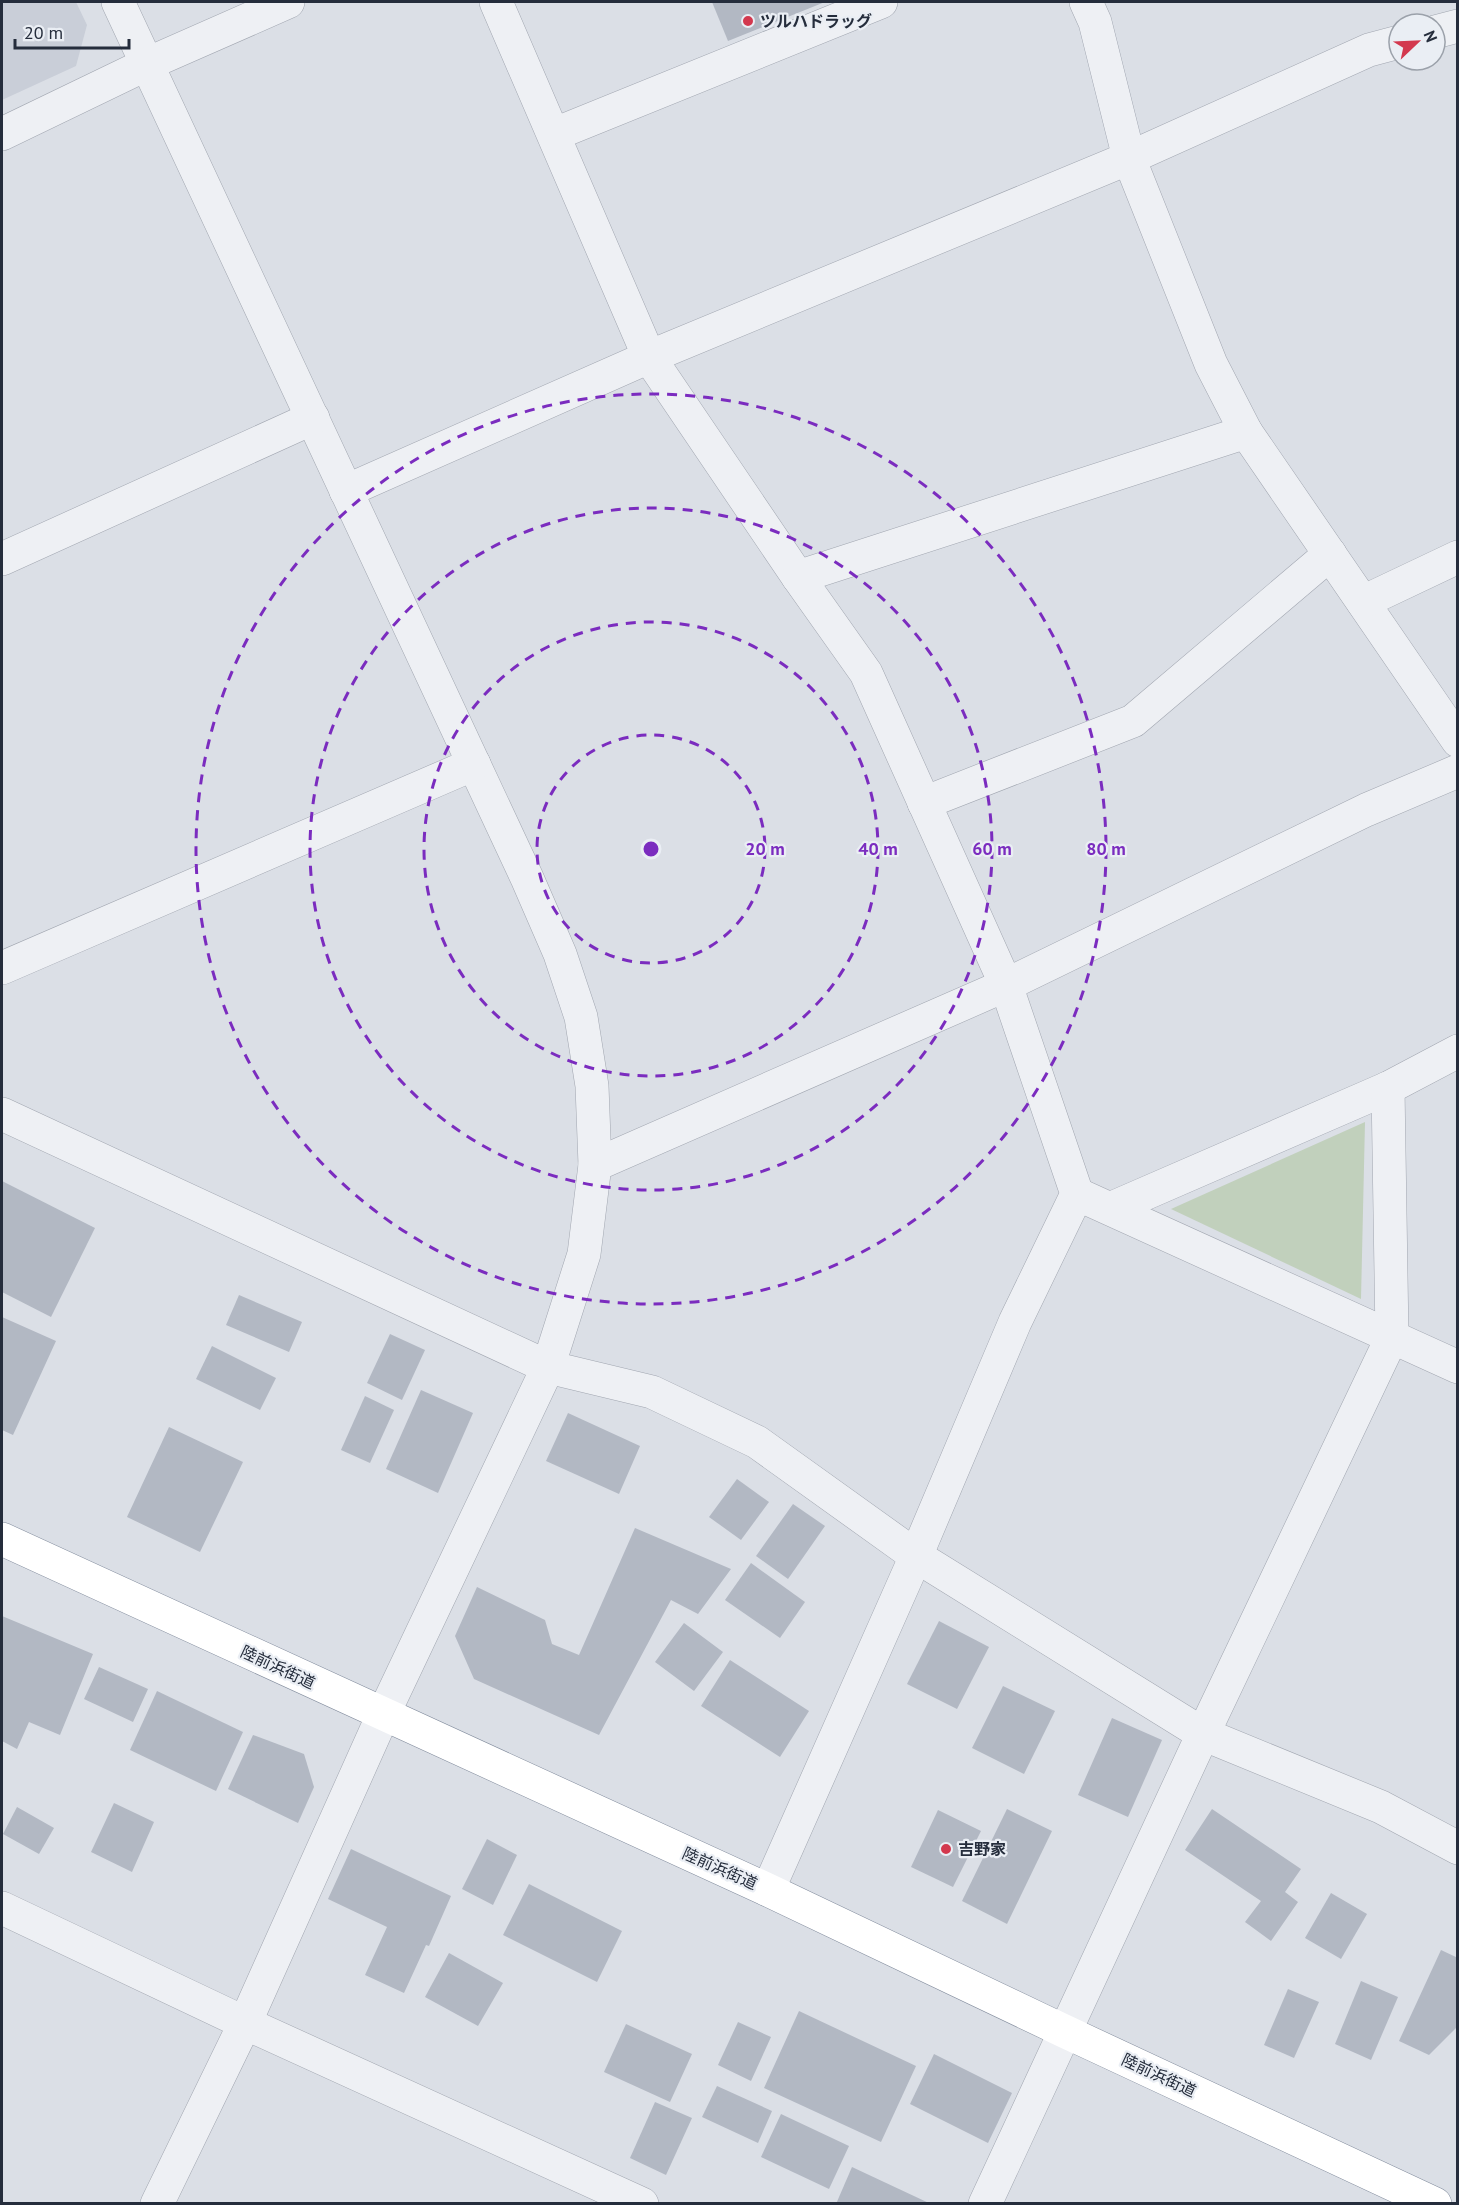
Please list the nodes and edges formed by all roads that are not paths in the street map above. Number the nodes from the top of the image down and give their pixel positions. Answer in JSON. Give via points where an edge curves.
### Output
{"nodes":[{"id":1,"x":118,"y":2,"type":"edge"},
{"id":2,"x":288,"y":2,"type":"edge"},
{"id":3,"x":496,"y":2,"type":"edge"},
{"id":4,"x":880,"y":2,"type":"edge"},
{"id":5,"x":1086,"y":2,"type":"edge"},
{"id":6,"x":1387,"y":45,"type":"edge"},
{"id":7,"x":147,"y":64,"type":"junction"},
{"id":8,"x":2,"y":134,"type":"edge"},
{"id":9,"x":555,"y":134,"type":"junction"},
{"id":10,"x":1129,"y":158,"type":"junction"},
{"id":11,"x":650,"y":357,"type":"junction"},
{"id":12,"x":313,"y":418,"type":"junction"},
{"id":13,"x":1246,"y":432,"type":"junction"},
{"id":14,"x":346,"y":491,"type":"junction"},
{"id":15,"x":1330,"y":554,"type":"junction"},
{"id":16,"x":1458,"y":557,"type":"edge"},
{"id":17,"x":2,"y":559,"type":"edge"},
{"id":18,"x":798,"y":577,"type":"junction"},
{"id":19,"x":1363,"y":602,"type":"junction"},
{"id":20,"x":1458,"y":741,"type":"edge"},
{"id":21,"x":474,"y":764,"type":"junction"},
{"id":22,"x":1458,"y":771,"type":"edge"},
{"id":23,"x":924,"y":803,"type":"junction"},
{"id":24,"x":2,"y":968,"type":"edge"},
{"id":25,"x":1006,"y":985,"type":"junction"},
{"id":26,"x":1458,"y":1051,"type":"edge"},
{"id":27,"x":1388,"y":1088,"type":"junction"},
{"id":28,"x":2,"y":1113,"type":"edge"},
{"id":29,"x":595,"y":1165,"type":"junction"},
{"id":30,"x":1077,"y":1194,"type":"junction"},
{"id":31,"x":1112,"y":1209,"type":"junction"},
{"id":32,"x":1392,"y":1337,"type":"junction"},
{"id":33,"x":548,"y":1367,"type":"junction"},
{"id":34,"x":1458,"y":1367,"type":"edge"},
{"id":35,"x":2,"y":1539,"type":"edge"},
{"id":36,"x":916,"y":1556,"type":"junction"},
{"id":37,"x":382,"y":1715,"type":"junction"},
{"id":38,"x":1203,"y":1734,"type":"junction"},
{"id":39,"x":1458,"y":1848,"type":"edge"},
{"id":40,"x":768,"y":1890,"type":"junction"},
{"id":41,"x":2,"y":1908,"type":"edge"},
{"id":42,"x":245,"y":2022,"type":"junction"},
{"id":43,"x":1064,"y":2031,"type":"junction"},
{"id":44,"x":157,"y":2204,"type":"edge"},
{"id":45,"x":642,"y":2204,"type":"edge"},
{"id":46,"x":985,"y":2204,"type":"edge"},
{"id":47,"x":1435,"y":2204,"type":"edge"}],
"edges":[{"from":1,"to":7,"type":"street"},
{"from":2,"to":7,"type":"street"},
{"from":3,"to":9,"type":"street"},
{"from":4,"to":9,"type":"street"},
{"from":5,"to":10,"type":"street","via":[[1095,22]]},
{"from":6,"to":10,"type":"street","via":[[1368,50]]},
{"from":7,"to":8,"type":"street"},
{"from":7,"to":12,"type":"street"},
{"from":9,"to":11,"type":"street"},
{"from":10,"to":11,"type":"street"},
{"from":10,"to":13,"type":"street","via":[[1211,364]]},
{"from":11,"to":14,"type":"street"},
{"from":11,"to":18,"type":"street"},
{"from":12,"to":14,"type":"street"},
{"from":12,"to":17,"type":"street"},
{"from":13,"to":15,"type":"street"},
{"from":13,"to":18,"type":"street"},
{"from":14,"to":21,"type":"street"},
{"from":15,"to":19,"type":"street"},
{"from":15,"to":23,"type":"street","via":[[1133,721]]},
{"from":16,"to":19,"type":"street"},
{"from":18,"to":23,"type":"street","via":[[866,674]]},
{"from":19,"to":20,"type":"street"},
{"from":21,"to":24,"type":"street"},
{"from":21,"to":29,"type":"street","via":[[560,954],[581,1017],[592,1086]]},
{"from":22,"to":25,"type":"street","via":[[1366,810]]},
{"from":23,"to":25,"type":"street"},
{"from":25,"to":29,"type":"street"},
{"from":25,"to":30,"type":"street"},
{"from":26,"to":27,"type":"street"},
{"from":27,"to":31,"type":"street"},
{"from":27,"to":32,"type":"street"},
{"from":28,"to":33,"type":"street"},
{"from":29,"to":33,"type":"street","via":[[584,1254]]},
{"from":30,"to":31,"type":"street"},
{"from":30,"to":36,"type":"street","via":[[1015,1322]]},
{"from":31,"to":32,"type":"street"},
{"from":32,"to":34,"type":"street"},
{"from":32,"to":38,"type":"street"},
{"from":33,"to":36,"type":"street","via":[[652,1392],[757,1442]]},
{"from":33,"to":37,"type":"street"},
{"from":35,"to":37,"type":"highway","name":"陸前浜街道"},
{"from":36,"to":38,"type":"street"},
{"from":36,"to":40,"type":"street"},
{"from":37,"to":40,"type":"highway","name":"陸前浜街道"},
{"from":37,"to":42,"type":"street"},
{"from":38,"to":39,"type":"street","via":[[1381,1807]]},
{"from":38,"to":43,"type":"street"},
{"from":40,"to":43,"type":"highway","name":"陸前浜街道"},
{"from":41,"to":42,"type":"street"},
{"from":42,"to":44,"type":"street"},
{"from":42,"to":45,"type":"street"},
{"from":43,"to":46,"type":"street"},
{"from":43,"to":47,"type":"highway","name":"陸前浜街道"}]}
